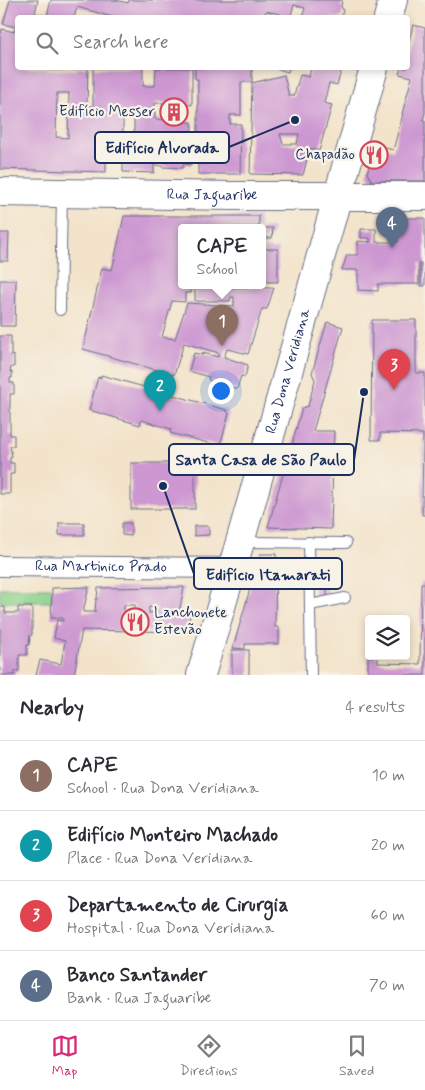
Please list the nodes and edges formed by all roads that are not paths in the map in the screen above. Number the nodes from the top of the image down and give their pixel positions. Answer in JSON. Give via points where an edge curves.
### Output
{"nodes":[{"id":1,"x":393,"y":0,"type":"edge"},
{"id":2,"x":389,"y":15,"type":"edge"},
{"id":3,"x":373,"y":70,"type":"edge"},
{"id":4,"x":0,"y":192,"type":"edge"},
{"id":5,"x":62,"y":193,"type":"junction"},
{"id":6,"x":425,"y":196,"type":"edge"},
{"id":7,"x":337,"y":197,"type":"junction"},
{"id":8,"x":60,"y":310,"type":"dead end"},
{"id":9,"x":240,"y":542,"type":"junction"},
{"id":10,"x":309,"y":542,"type":"junction"},
{"id":11,"x":346,"y":543,"type":"dead end"},
{"id":12,"x":0,"y":566,"type":"edge"},
{"id":13,"x":232,"y":568,"type":"junction"},
{"id":14,"x":345,"y":598,"type":"dead end"},
{"id":15,"x":310,"y":605,"type":"junction"},
{"id":16,"x":201,"y":675,"type":"edge"},
{"id":17,"x":311,"y":675,"type":"edge"}],
"edges":[{"from":1,"to":2,"type":"street"},
{"from":3,"to":7,"type":"street","name":"Rua Dona Veridiana"},
{"from":4,"to":5,"type":"street","name":"Rua Jaguaribe"},
{"from":5,"to":7,"type":"street","name":"Rua Jaguaribe"},
{"from":5,"to":8,"type":"lane"},
{"from":6,"to":7,"type":"street","name":"Rua Jaguaribe"},
{"from":7,"to":9,"type":"street","name":"Rua Dona Veridiana"},
{"from":9,"to":10,"type":"lane"},
{"from":9,"to":13,"type":"street","name":"Rua Dona Veridiana"},
{"from":10,"to":11,"type":"lane"},
{"from":10,"to":15,"type":"lane"},
{"from":12,"to":13,"type":"street","name":"Rua Martinico Prado"},
{"from":13,"to":16,"type":"street","name":"Rua Dona Veridiana"},
{"from":14,"to":15,"type":"lane"},
{"from":15,"to":17,"type":"lane"}]}
